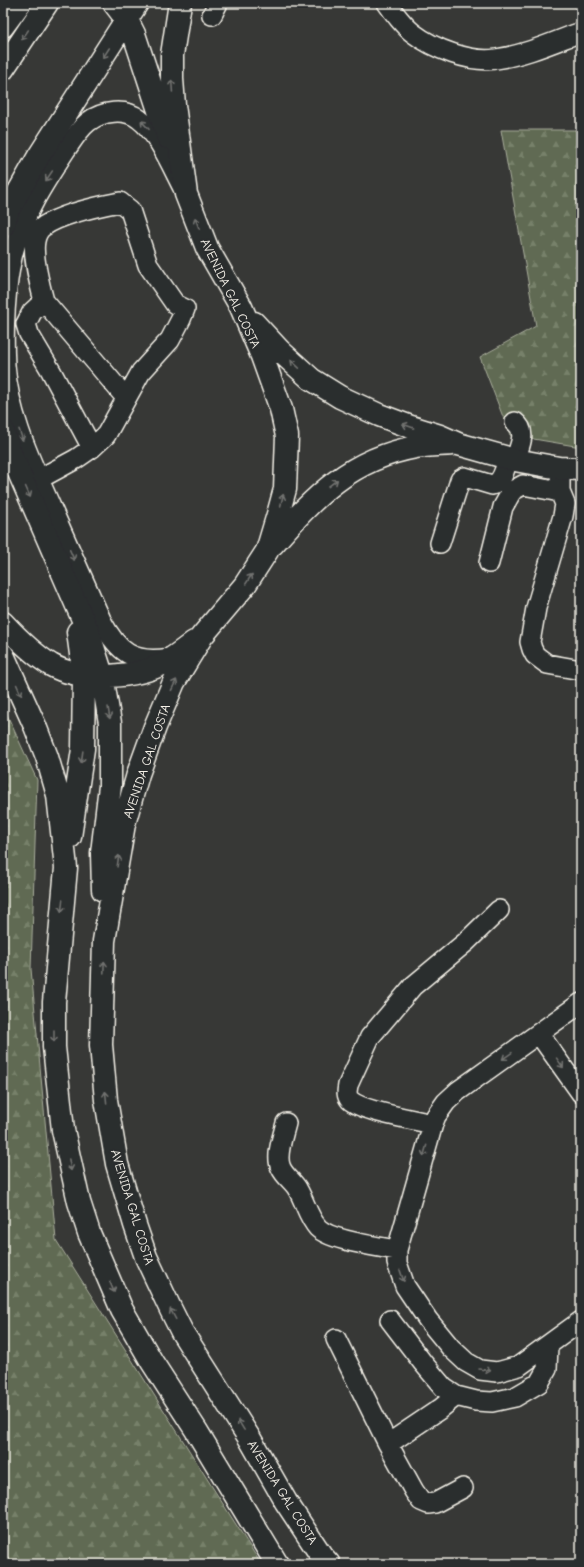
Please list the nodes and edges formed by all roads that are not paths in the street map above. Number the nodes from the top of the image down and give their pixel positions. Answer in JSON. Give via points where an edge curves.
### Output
{"nodes":[{"id":1,"x":20,"y":3,"type":"edge"},
{"id":2,"x":47,"y":3,"type":"edge"},
{"id":3,"x":114,"y":3,"type":"edge"},
{"id":4,"x":180,"y":3,"type":"edge"},
{"id":5,"x":387,"y":3,"type":"edge"},
{"id":6,"x":133,"y":8,"type":"edge"},
{"id":7,"x":3,"y":26,"type":"edge"},
{"id":8,"x":581,"y":32,"type":"edge"},
{"id":9,"x":3,"y":69,"type":"edge"},
{"id":10,"x":186,"y":194,"type":"junction"},
{"id":11,"x":3,"y":226,"type":"edge"},
{"id":12,"x":44,"y":301,"type":"junction"},
{"id":13,"x":241,"y":307,"type":"junction"},
{"id":14,"x":126,"y":398,"type":"junction"},
{"id":15,"x":515,"y":422,"type":"dead end"},
{"id":16,"x":3,"y":430,"type":"edge"},
{"id":17,"x":458,"y":444,"type":"junction"},
{"id":18,"x":92,"y":448,"type":"junction"},
{"id":19,"x":512,"y":459,"type":"junction"},
{"id":20,"x":559,"y":468,"type":"junction"},
{"id":21,"x":581,"y":469,"type":"edge"},
{"id":22,"x":39,"y":479,"type":"junction"},
{"id":23,"x":560,"y":492,"type":"junction"},
{"id":24,"x":440,"y":543,"type":"dead end"},
{"id":25,"x":267,"y":551,"type":"junction"},
{"id":26,"x":489,"y":563,"type":"dead end"},
{"id":27,"x":3,"y":622,"type":"edge"},
{"id":28,"x":202,"y":636,"type":"junction"},
{"id":29,"x":3,"y":655,"type":"edge"},
{"id":30,"x":173,"y":657,"type":"junction"},
{"id":31,"x":581,"y":670,"type":"edge"},
{"id":32,"x":93,"y":675,"type":"junction"},
{"id":33,"x":66,"y":868,"type":"junction"},
{"id":34,"x":499,"y":910,"type":"dead end"},
{"id":35,"x":104,"y":941,"type":"junction"},
{"id":36,"x":581,"y":1003,"type":"edge"},
{"id":37,"x":539,"y":1034,"type":"junction"},
{"id":38,"x":581,"y":1093,"type":"edge"},
{"id":39,"x":286,"y":1124,"type":"dead end"},
{"id":40,"x":433,"y":1124,"type":"junction"},
{"id":41,"x":396,"y":1250,"type":"junction"},
{"id":42,"x":390,"y":1320,"type":"dead end"},
{"id":43,"x":581,"y":1321,"type":"edge"},
{"id":44,"x":336,"y":1339,"type":"dead end"},
{"id":45,"x":548,"y":1346,"type":"junction"},
{"id":46,"x":456,"y":1396,"type":"junction"},
{"id":47,"x":388,"y":1444,"type":"junction"},
{"id":48,"x":463,"y":1488,"type":"dead end"},
{"id":49,"x":277,"y":1564,"type":"edge"},
{"id":50,"x":329,"y":1564,"type":"edge"}],
"edges":[{"from":1,"to":7,"type":"main road"},
{"from":2,"to":9,"type":"main road","one_way":true},
{"from":3,"to":6,"type":"main road"},
{"from":10,"to":4,"type":"main road","name":"AVENIDA GAL COSTA","one_way":true,"via":[[172,79],[172,55]]},
{"from":5,"to":8,"type":"street","via":[[412,33],[440,49],[474,59],[496,59]]},
{"from":6,"to":10,"type":"main road","via":[[134,34]]},
{"from":6,"to":11,"type":"main road","one_way":true,"via":[[39,156],[9,209]]},
{"from":13,"to":10,"type":"main road","name":"AVENIDA GAL COSTA","one_way":true,"via":[[207,248]]},
{"from":10,"to":22,"type":"street","one_way":true,"via":[[148,128],[139,119],[128,114],[110,113],[100,115],[79,131],[32,203],[13,254],[5,310],[5,366],[19,431]]},
{"from":12,"to":14,"type":"street"},
{"from":12,"to":14,"type":"street","via":[[34,242],[42,226],[88,209],[120,202],[126,205],[130,210],[148,265],[175,304],[185,309],[170,340],[142,372]]},
{"from":12,"to":18,"type":"street","via":[[32,312],[26,324],[29,334]]},
{"from":17,"to":13,"type":"main road","one_way":true,"via":[[379,415],[311,379],[280,351]]},
{"from":25,"to":13,"type":"main road","name":"AVENIDA GAL COSTA","one_way":true,"via":[[285,489],[287,436],[281,409]]},
{"from":14,"to":18,"type":"street","via":[[106,435]]},
{"from":15,"to":19,"type":"street","via":[[522,430],[522,434]]},
{"from":16,"to":32,"type":"main road","one_way":true,"via":[[71,593]]},
{"from":17,"to":19,"type":"main road"},
{"from":25,"to":17,"type":"main road","one_way":true,"via":[[330,485],[349,472],[374,459],[416,447]]},
{"from":18,"to":22,"type":"street"},
{"from":19,"to":20,"type":"main road"},
{"from":19,"to":24,"type":"street","via":[[500,482],[496,484],[465,477],[460,480]]},
{"from":20,"to":21,"type":"main road"},
{"from":20,"to":23,"type":"street"},
{"from":22,"to":30,"type":"street","one_way":true,"via":[[102,622],[115,643],[132,657],[146,660]]},
{"from":23,"to":26,"type":"street","via":[[523,485],[512,491],[503,507]]},
{"from":23,"to":31,"type":"street","via":[[565,504],[563,516],[536,608],[530,642],[535,655],[547,664]]},
{"from":28,"to":25,"type":"main road","name":"AVENIDA GAL COSTA","one_way":true,"via":[[245,585]]},
{"from":27,"to":32,"type":"main road","via":[[36,655],[52,665]]},
{"from":28,"to":30,"type":"main road"},
{"from":35,"to":28,"type":"main road","name":"AVENIDA GAL COSTA","one_way":true,"via":[[124,824],[138,774],[154,727],[174,682]]},
{"from":29,"to":33,"type":"main road","one_way":true,"via":[[47,757],[58,795]]},
{"from":30,"to":32,"type":"main road","via":[[137,672]]},
{"from":32,"to":33,"type":"main road","one_way":true},
{"from":32,"to":35,"type":"main road","one_way":true,"via":[[110,723],[110,786],[102,853]]},
{"from":33,"to":49,"type":"main road","one_way":true,"via":[[54,1002],[54,1047],[63,1130],[79,1202],[89,1233],[122,1310]]},
{"from":34,"to":40,"type":"street","via":[[466,942],[413,986],[370,1037],[348,1086],[346,1093],[350,1100],[362,1107]]},
{"from":50,"to":35,"type":"main road","name":"AVENIDA GAL COSTA","one_way":true,"via":[[286,1502],[250,1439],[182,1332],[146,1257],[117,1164],[106,1100],[101,1045]]},
{"from":36,"to":37,"type":"street"},
{"from":37,"to":38,"type":"street","one_way":true},
{"from":37,"to":40,"type":"street","one_way":true,"via":[[458,1091],[446,1102]]},
{"from":39,"to":41,"type":"street","via":[[279,1158],[281,1167],[298,1189],[319,1229],[356,1242]]},
{"from":40,"to":41,"type":"street","one_way":true},
{"from":41,"to":45,"type":"street","one_way":true,"via":[[397,1263],[405,1286],[428,1320],[466,1362],[480,1370],[510,1370]]},
{"from":42,"to":46,"type":"street","via":[[434,1378]]},
{"from":43,"to":45,"type":"street"},
{"from":44,"to":47,"type":"street"},
{"from":45,"to":46,"type":"street","via":[[547,1369],[539,1383],[530,1389],[515,1397],[492,1402]]},
{"from":46,"to":47,"type":"street"},
{"from":47,"to":48,"type":"street","via":[[421,1501],[435,1504]]}]}
